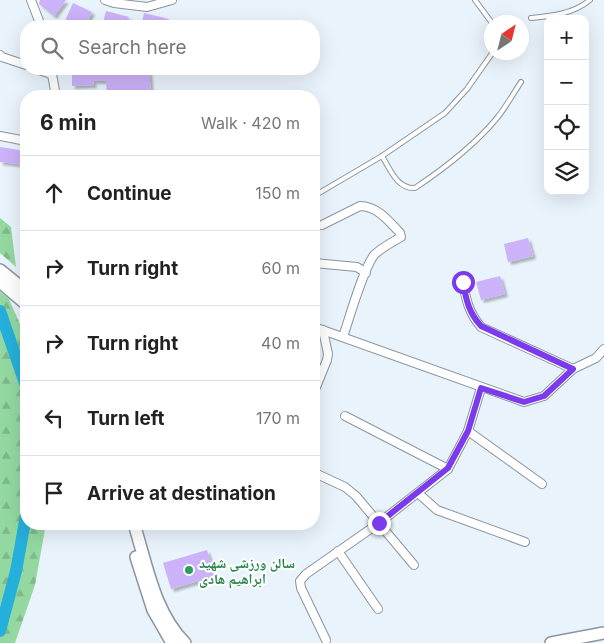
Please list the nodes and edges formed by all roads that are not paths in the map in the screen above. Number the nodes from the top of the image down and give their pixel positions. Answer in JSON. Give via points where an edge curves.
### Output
{"nodes":[{"id":1,"x":31,"y":0,"type":"edge"},
{"id":2,"x":105,"y":0,"type":"edge"},
{"id":3,"x":172,"y":0,"type":"edge"},
{"id":4,"x":475,"y":0,"type":"edge"},
{"id":5,"x":590,"y":0,"type":"edge"},
{"id":6,"x":486,"y":15,"type":"edge"},
{"id":7,"x":531,"y":18,"type":"dead end"},
{"id":8,"x":39,"y":20,"type":"edge"},
{"id":9,"x":0,"y":54,"type":"edge"},
{"id":10,"x":487,"y":60,"type":"edge"},
{"id":11,"x":20,"y":63,"type":"edge"},
{"id":12,"x":52,"y":75,"type":"edge"},
{"id":13,"x":521,"y":82,"type":"dead end"},
{"id":14,"x":55,"y":90,"type":"edge"},
{"id":15,"x":0,"y":136,"type":"edge"},
{"id":16,"x":20,"y":140,"type":"edge"},
{"id":17,"x":382,"y":156,"type":"junction"},
{"id":18,"x":320,"y":192,"type":"edge"},
{"id":19,"x":322,"y":225,"type":"dead end"},
{"id":20,"x":320,"y":264,"type":"edge"},
{"id":21,"x":0,"y":270,"type":"edge"},
{"id":22,"x":366,"y":272,"type":"junction"},
{"id":23,"x":463,"y":282,"type":"dead end"},
{"id":24,"x":2,"y":283,"type":"edge"},
{"id":25,"x":20,"y":286,"type":"edge"},
{"id":26,"x":20,"y":299,"type":"edge"},
{"id":27,"x":320,"y":329,"type":"edge"},
{"id":28,"x":323,"y":330,"type":"junction"},
{"id":29,"x":343,"y":337,"type":"junction"},
{"id":30,"x":604,"y":349,"type":"edge"},
{"id":31,"x":573,"y":369,"type":"junction"},
{"id":32,"x":320,"y":377,"type":"edge"},
{"id":33,"x":481,"y":388,"type":"junction"},
{"id":34,"x":345,"y":416,"type":"dead end"},
{"id":35,"x":468,"y":431,"type":"junction"},
{"id":36,"x":448,"y":468,"type":"junction"},
{"id":37,"x":320,"y":475,"type":"edge"},
{"id":38,"x":542,"y":484,"type":"dead end"},
{"id":39,"x":418,"y":494,"type":"junction"},
{"id":40,"x":379,"y":523,"type":"junction"},
{"id":41,"x":128,"y":530,"type":"edge"},
{"id":42,"x":136,"y":530,"type":"edge"},
{"id":43,"x":525,"y":542,"type":"dead end"},
{"id":44,"x":338,"y":551,"type":"junction"},
{"id":45,"x":414,"y":565,"type":"dead end"},
{"id":46,"x":378,"y":609,"type":"dead end"},
{"id":47,"x":602,"y":638,"type":"edge"},
{"id":48,"x":326,"y":640,"type":"dead end"},
{"id":49,"x":172,"y":643,"type":"edge"},
{"id":50,"x":185,"y":643,"type":"edge"},
{"id":51,"x":550,"y":643,"type":"edge"}],
"edges":[{"from":1,"to":8,"type":"street"},
{"from":2,"to":3,"type":"street","via":[[146,7]]},
{"from":4,"to":6,"type":"lane"},
{"from":5,"to":7,"type":"lane","via":[[579,8]]},
{"from":9,"to":11,"type":"street"},
{"from":10,"to":17,"type":"lane","via":[[445,113]]},
{"from":12,"to":14,"type":"street"},
{"from":13,"to":17,"type":"lane","via":[[497,118],[469,148],[415,188],[400,185]]},
{"from":15,"to":16,"type":"street"},
{"from":17,"to":18,"type":"lane"},
{"from":19,"to":22,"type":"street","via":[[366,206],[380,213],[398,231],[401,237],[374,256]]},
{"from":20,"to":22,"type":"street","via":[[357,267]]},
{"from":21,"to":25,"type":"main road"},
{"from":22,"to":29,"type":"street"},
{"from":23,"to":31,"type":"street","via":[[467,305],[481,326]]},
{"from":24,"to":26,"type":"main road"},
{"from":27,"to":28,"type":"street"},
{"from":28,"to":29,"type":"street"},
{"from":28,"to":32,"type":"street","via":[[328,354]]},
{"from":29,"to":33,"type":"street"},
{"from":30,"to":31,"type":"street","via":[[596,358]]},
{"from":31,"to":33,"type":"street","via":[[544,396],[524,402]]},
{"from":33,"to":35,"type":"street"},
{"from":34,"to":36,"type":"street"},
{"from":35,"to":36,"type":"street"},
{"from":35,"to":38,"type":"street"},
{"from":36,"to":39,"type":"street"},
{"from":37,"to":40,"type":"street","via":[[345,487]]},
{"from":39,"to":40,"type":"street"},
{"from":39,"to":43,"type":"street","via":[[437,510]]},
{"from":40,"to":44,"type":"street"},
{"from":40,"to":45,"type":"street"},
{"from":41,"to":49,"type":"main road","via":[[153,610]]},
{"from":42,"to":50,"type":"main road","via":[[160,607],[170,627]]},
{"from":44,"to":46,"type":"street"},
{"from":44,"to":48,"type":"street","via":[[300,581]]},
{"from":47,"to":51,"type":"main road"}]}
